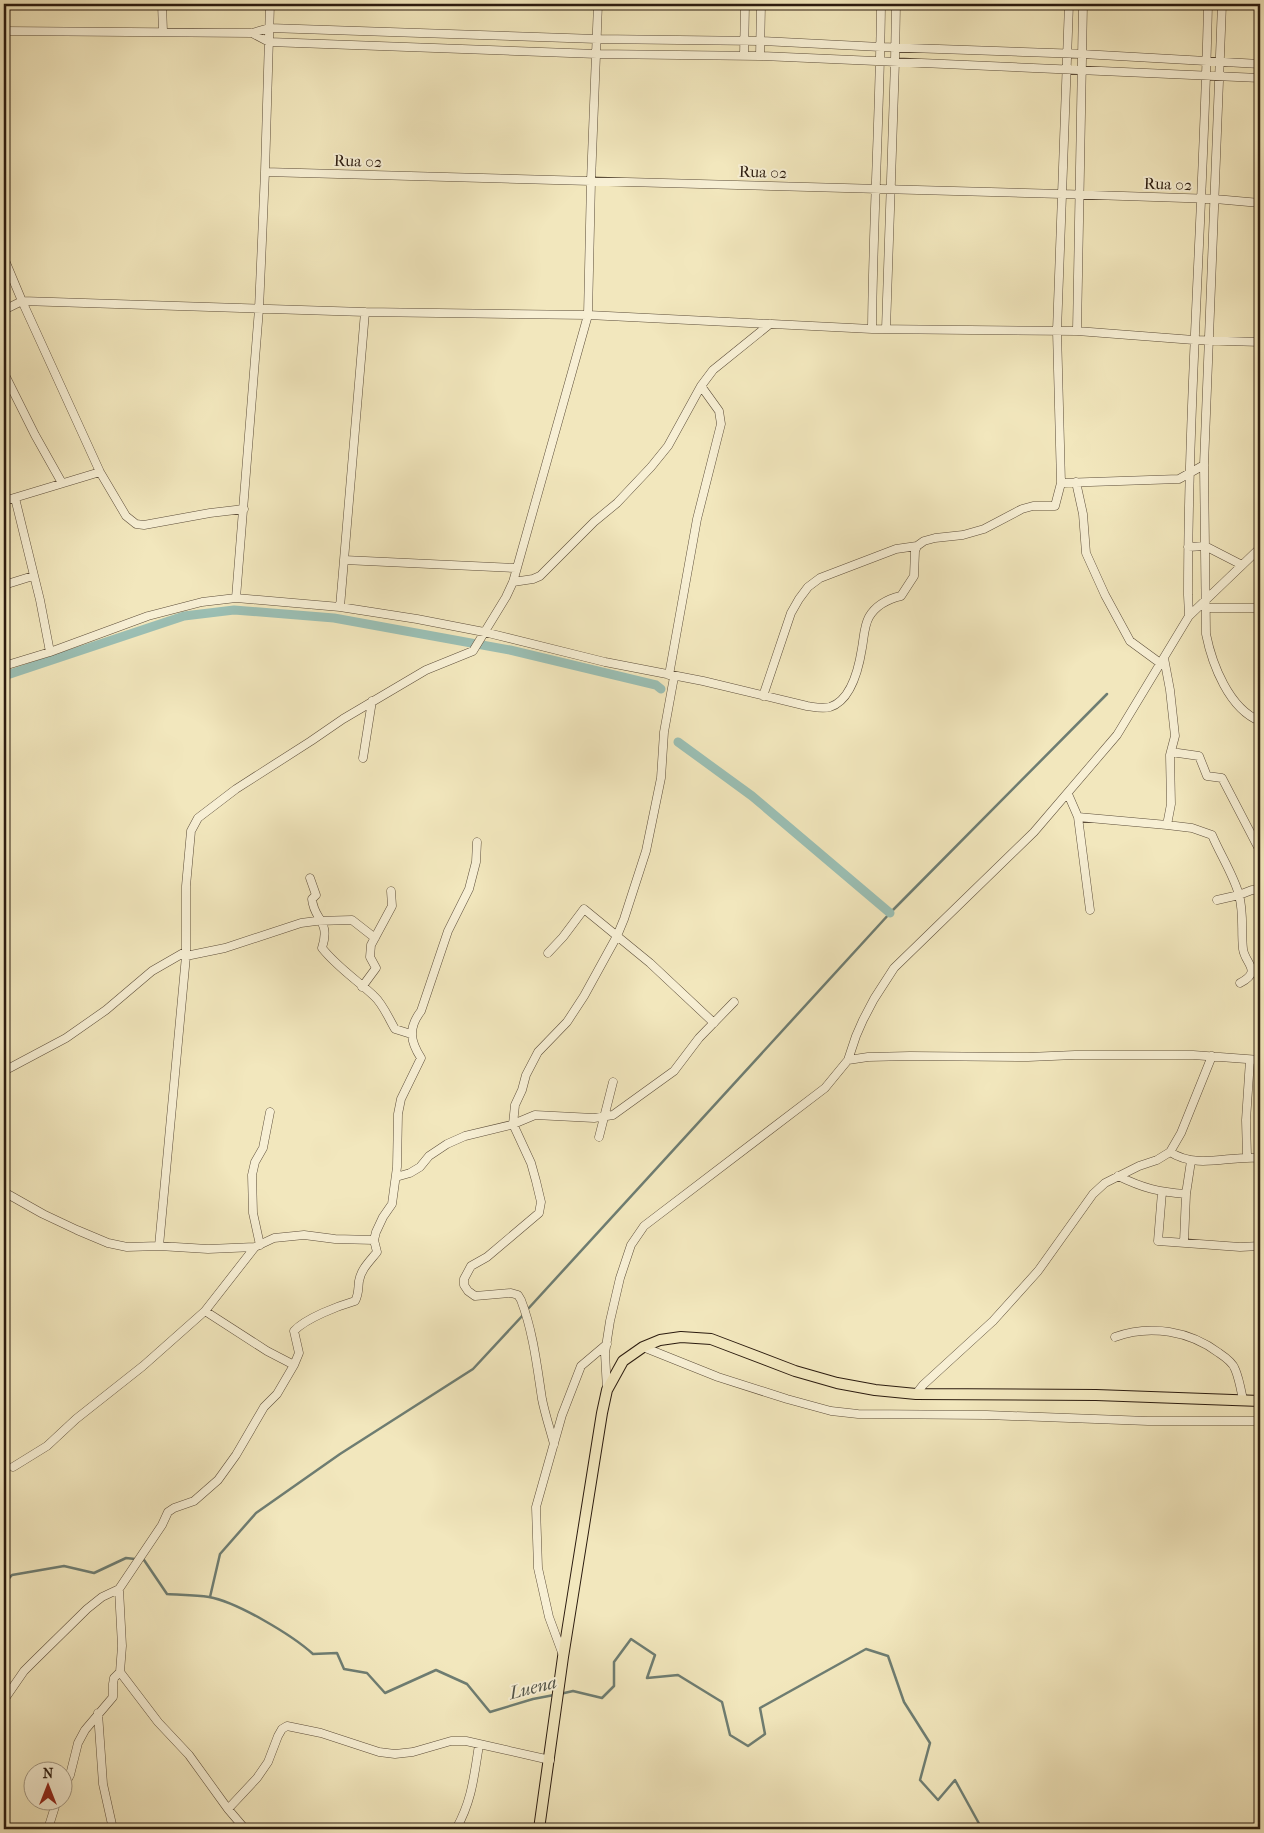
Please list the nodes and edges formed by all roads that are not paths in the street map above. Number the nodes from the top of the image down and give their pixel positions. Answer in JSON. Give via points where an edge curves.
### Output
{"nodes":[{"id":1,"x":162,"y":4,"type":"edge"},
{"id":2,"x":270,"y":4,"type":"edge"},
{"id":3,"x":598,"y":4,"type":"edge"},
{"id":4,"x":745,"y":4,"type":"edge"},
{"id":5,"x":761,"y":4,"type":"edge"},
{"id":6,"x":881,"y":4,"type":"edge"},
{"id":7,"x":896,"y":4,"type":"edge"},
{"id":8,"x":1069,"y":4,"type":"edge"},
{"id":9,"x":1083,"y":4,"type":"edge"},
{"id":10,"x":1208,"y":4,"type":"edge"},
{"id":11,"x":1222,"y":4,"type":"edge"},
{"id":12,"x":269,"y":28,"type":"junction"},
{"id":13,"x":4,"y":31,"type":"edge"},
{"id":14,"x":163,"y":32,"type":"junction"},
{"id":15,"x":252,"y":33,"type":"junction"},
{"id":16,"x":597,"y":38,"type":"junction"},
{"id":17,"x":269,"y":42,"type":"junction"},
{"id":18,"x":744,"y":42,"type":"junction"},
{"id":19,"x":760,"y":42,"type":"junction"},
{"id":20,"x":881,"y":47,"type":"junction"},
{"id":21,"x":894,"y":47,"type":"junction"},
{"id":22,"x":597,"y":54,"type":"junction"},
{"id":23,"x":1066,"y":54,"type":"junction"},
{"id":24,"x":1082,"y":54,"type":"junction"},
{"id":25,"x":744,"y":56,"type":"junction"},
{"id":26,"x":760,"y":56,"type":"junction"},
{"id":27,"x":881,"y":61,"type":"junction"},
{"id":28,"x":895,"y":61,"type":"junction"},
{"id":29,"x":1206,"y":62,"type":"junction"},
{"id":30,"x":1220,"y":62,"type":"junction"},
{"id":31,"x":1260,"y":64,"type":"edge"},
{"id":32,"x":1066,"y":69,"type":"junction"},
{"id":33,"x":1082,"y":70,"type":"junction"},
{"id":34,"x":1206,"y":76,"type":"junction"},
{"id":35,"x":1220,"y":77,"type":"junction"},
{"id":36,"x":1260,"y":78,"type":"edge"},
{"id":37,"x":265,"y":172,"type":"junction"},
{"id":38,"x":591,"y":181,"type":"junction"},
{"id":39,"x":890,"y":188,"type":"junction"},
{"id":40,"x":876,"y":189,"type":"junction"},
{"id":41,"x":1062,"y":194,"type":"junction"},
{"id":42,"x":1079,"y":195,"type":"junction"},
{"id":43,"x":1200,"y":199,"type":"junction"},
{"id":44,"x":1216,"y":199,"type":"junction"},
{"id":45,"x":1260,"y":203,"type":"edge"},
{"id":46,"x":4,"y":258,"type":"edge"},
{"id":47,"x":22,"y":301,"type":"junction"},
{"id":48,"x":259,"y":309,"type":"junction"},
{"id":49,"x":4,"y":310,"type":"edge"},
{"id":50,"x":365,"y":312,"type":"junction"},
{"id":51,"x":588,"y":315,"type":"junction"},
{"id":52,"x":770,"y":324,"type":"junction"},
{"id":53,"x":872,"y":329,"type":"junction"},
{"id":54,"x":886,"y":329,"type":"junction"},
{"id":55,"x":1057,"y":331,"type":"junction"},
{"id":56,"x":1076,"y":331,"type":"junction"},
{"id":57,"x":1194,"y":340,"type":"junction"},
{"id":58,"x":1210,"y":340,"type":"junction"},
{"id":59,"x":1260,"y":342,"type":"edge"},
{"id":60,"x":4,"y":373,"type":"edge"},
{"id":61,"x":701,"y":386,"type":"junction"},
{"id":62,"x":1204,"y":465,"type":"junction"},
{"id":63,"x":100,"y":472,"type":"junction"},
{"id":64,"x":1189,"y":474,"type":"junction"},
{"id":65,"x":1076,"y":482,"type":"junction"},
{"id":66,"x":62,"y":483,"type":"junction"},
{"id":67,"x":1061,"y":483,"type":"junction"},
{"id":68,"x":15,"y":498,"type":"junction"},
{"id":69,"x":4,"y":502,"type":"edge"},
{"id":70,"x":244,"y":509,"type":"junction"},
{"id":71,"x":917,"y":546,"type":"junction"},
{"id":72,"x":1205,"y":546,"type":"junction"},
{"id":73,"x":1188,"y":547,"type":"junction"},
{"id":74,"x":1260,"y":548,"type":"edge"},
{"id":75,"x":344,"y":560,"type":"junction"},
{"id":76,"x":1242,"y":565,"type":"junction"},
{"id":77,"x":516,"y":568,"type":"junction"},
{"id":78,"x":34,"y":576,"type":"junction"},
{"id":79,"x":513,"y":582,"type":"junction"},
{"id":80,"x":4,"y":585,"type":"edge"},
{"id":81,"x":236,"y":598,"type":"junction"},
{"id":82,"x":1205,"y":605,"type":"junction"},
{"id":83,"x":340,"y":607,"type":"junction"},
{"id":84,"x":1260,"y":608,"type":"edge"},
{"id":85,"x":1189,"y":616,"type":"junction"},
{"id":86,"x":484,"y":633,"type":"junction"},
{"id":87,"x":50,"y":652,"type":"junction"},
{"id":88,"x":1162,"y":661,"type":"junction"},
{"id":89,"x":4,"y":666,"type":"edge"},
{"id":90,"x":671,"y":676,"type":"junction"},
{"id":91,"x":763,"y":696,"type":"junction"},
{"id":92,"x":372,"y":701,"type":"junction"},
{"id":93,"x":1260,"y":721,"type":"edge"},
{"id":94,"x":1171,"y":752,"type":"junction"},
{"id":95,"x":364,"y":758,"type":"dead end"},
{"id":96,"x":1068,"y":794,"type":"junction"},
{"id":97,"x":1078,"y":817,"type":"junction"},
{"id":98,"x":1167,"y":825,"type":"junction"},
{"id":99,"x":477,"y":842,"type":"dead end"},
{"id":100,"x":1260,"y":851,"type":"edge"},
{"id":101,"x":310,"y":878,"type":"dead end"},
{"id":102,"x":1260,"y":889,"type":"edge"},
{"id":103,"x":391,"y":891,"type":"dead end"},
{"id":104,"x":1239,"y":895,"type":"junction"},
{"id":105,"x":1217,"y":900,"type":"dead end"},
{"id":106,"x":1090,"y":910,"type":"dead end"},
{"id":107,"x":322,"y":921,"type":"junction"},
{"id":108,"x":617,"y":936,"type":"junction"},
{"id":109,"x":375,"y":938,"type":"junction"},
{"id":110,"x":548,"y":953,"type":"dead end"},
{"id":111,"x":185,"y":954,"type":"junction"},
{"id":112,"x":1240,"y":983,"type":"dead end"},
{"id":113,"x":362,"y":987,"type":"junction"},
{"id":114,"x":734,"y":1002,"type":"dead end"},
{"id":115,"x":714,"y":1023,"type":"junction"},
{"id":116,"x":411,"y":1034,"type":"junction"},
{"id":117,"x":1212,"y":1056,"type":"junction"},
{"id":118,"x":848,"y":1060,"type":"junction"},
{"id":119,"x":1250,"y":1060,"type":"junction"},
{"id":120,"x":1260,"y":1060,"type":"edge"},
{"id":121,"x":4,"y":1071,"type":"edge"},
{"id":122,"x":613,"y":1082,"type":"dead end"},
{"id":123,"x":270,"y":1112,"type":"dead end"},
{"id":124,"x":604,"y":1118,"type":"junction"},
{"id":125,"x":512,"y":1124,"type":"junction"},
{"id":126,"x":599,"y":1137,"type":"dead end"},
{"id":127,"x":1170,"y":1152,"type":"junction"},
{"id":128,"x":1247,"y":1157,"type":"junction"},
{"id":129,"x":1260,"y":1158,"type":"edge"},
{"id":130,"x":1191,"y":1161,"type":"junction"},
{"id":131,"x":1118,"y":1176,"type":"junction"},
{"id":132,"x":396,"y":1177,"type":"junction"},
{"id":133,"x":4,"y":1192,"type":"edge"},
{"id":134,"x":1162,"y":1192,"type":"junction"},
{"id":135,"x":1186,"y":1194,"type":"junction"},
{"id":136,"x":374,"y":1240,"type":"junction"},
{"id":137,"x":1184,"y":1242,"type":"junction"},
{"id":138,"x":159,"y":1246,"type":"junction"},
{"id":139,"x":257,"y":1246,"type":"junction"},
{"id":140,"x":1260,"y":1246,"type":"edge"},
{"id":141,"x":205,"y":1311,"type":"junction"},
{"id":142,"x":1115,"y":1337,"type":"dead end"},
{"id":143,"x":606,"y":1344,"type":"junction"},
{"id":144,"x":643,"y":1347,"type":"junction"},
{"id":145,"x":294,"y":1365,"type":"junction"},
{"id":146,"x":607,"y":1390,"type":"junction"},
{"id":147,"x":916,"y":1394,"type":"junction"},
{"id":148,"x":1243,"y":1400,"type":"junction"},
{"id":149,"x":1260,"y":1401,"type":"edge"},
{"id":150,"x":1260,"y":1421,"type":"edge"},
{"id":151,"x":554,"y":1444,"type":"junction"},
{"id":152,"x":13,"y":1467,"type":"dead end"},
{"id":153,"x":118,"y":1589,"type":"junction"},
{"id":154,"x":563,"y":1661,"type":"junction"},
{"id":155,"x":120,"y":1672,"type":"junction"},
{"id":156,"x":4,"y":1700,"type":"edge"},
{"id":157,"x":98,"y":1713,"type":"junction"},
{"id":158,"x":479,"y":1744,"type":"junction"},
{"id":159,"x":550,"y":1760,"type":"junction"},
{"id":160,"x":72,"y":1767,"type":"edge"},
{"id":161,"x":228,"y":1809,"type":"junction"},
{"id":162,"x":54,"y":1810,"type":"edge"},
{"id":163,"x":48,"y":1829,"type":"edge"},
{"id":164,"x":113,"y":1829,"type":"edge"},
{"id":165,"x":246,"y":1829,"type":"edge"},
{"id":166,"x":456,"y":1829,"type":"edge"},
{"id":167,"x":539,"y":1829,"type":"edge"}],
"edges":[{"from":1,"to":14,"type":"street"},
{"from":2,"to":12,"type":"street"},
{"from":3,"to":16,"type":"street"},
{"from":4,"to":18,"type":"street"},
{"from":5,"to":19,"type":"street"},
{"from":6,"to":20,"type":"street"},
{"from":7,"to":21,"type":"street"},
{"from":8,"to":23,"type":"street"},
{"from":9,"to":24,"type":"street"},
{"from":10,"to":29,"type":"street"},
{"from":11,"to":30,"type":"street"},
{"from":12,"to":15,"type":"street"},
{"from":12,"to":16,"type":"street"},
{"from":12,"to":17,"type":"street"},
{"from":13,"to":14,"type":"street"},
{"from":14,"to":15,"type":"street"},
{"from":15,"to":17,"type":"street"},
{"from":16,"to":18,"type":"street"},
{"from":16,"to":22,"type":"street"},
{"from":17,"to":22,"type":"street"},
{"from":17,"to":37,"type":"street"},
{"from":18,"to":19,"type":"street"},
{"from":18,"to":25,"type":"street"},
{"from":19,"to":20,"type":"street"},
{"from":19,"to":26,"type":"street"},
{"from":20,"to":21,"type":"street"},
{"from":20,"to":27,"type":"street"},
{"from":21,"to":23,"type":"street"},
{"from":21,"to":28,"type":"street"},
{"from":22,"to":25,"type":"street"},
{"from":22,"to":38,"type":"street"},
{"from":23,"to":24,"type":"street"},
{"from":23,"to":32,"type":"street"},
{"from":24,"to":29,"type":"street"},
{"from":24,"to":33,"type":"street"},
{"from":25,"to":26,"type":"street"},
{"from":26,"to":27,"type":"street"},
{"from":27,"to":28,"type":"street"},
{"from":27,"to":40,"type":"street"},
{"from":28,"to":32,"type":"street"},
{"from":28,"to":39,"type":"street"},
{"from":29,"to":30,"type":"street"},
{"from":29,"to":34,"type":"street"},
{"from":30,"to":31,"type":"street"},
{"from":30,"to":35,"type":"street"},
{"from":32,"to":33,"type":"street"},
{"from":32,"to":41,"type":"street"},
{"from":33,"to":34,"type":"street"},
{"from":33,"to":42,"type":"street"},
{"from":34,"to":35,"type":"street"},
{"from":34,"to":43,"type":"street"},
{"from":35,"to":36,"type":"street"},
{"from":35,"to":44,"type":"street"},
{"from":37,"to":38,"type":"street","name":"Rua 02"},
{"from":37,"to":48,"type":"street"},
{"from":38,"to":40,"type":"street","name":"Rua 02"},
{"from":38,"to":51,"type":"street"},
{"from":39,"to":40,"type":"street","name":"Rua 02"},
{"from":39,"to":41,"type":"street","name":"Rua 02"},
{"from":39,"to":54,"type":"street"},
{"from":40,"to":53,"type":"street"},
{"from":41,"to":42,"type":"street","name":"Rua 02"},
{"from":41,"to":55,"type":"street"},
{"from":42,"to":43,"type":"street","name":"Rua 02"},
{"from":42,"to":56,"type":"street"},
{"from":43,"to":44,"type":"street","name":"Rua 02"},
{"from":43,"to":57,"type":"street"},
{"from":44,"to":45,"type":"street","name":"Rua 02"},
{"from":44,"to":58,"type":"street"},
{"from":46,"to":47,"type":"street"},
{"from":47,"to":48,"type":"street"},
{"from":47,"to":49,"type":"street"},
{"from":47,"to":63,"type":"street"},
{"from":48,"to":50,"type":"street"},
{"from":48,"to":70,"type":"street"},
{"from":50,"to":51,"type":"street"},
{"from":50,"to":75,"type":"street"},
{"from":51,"to":52,"type":"street"},
{"from":51,"to":77,"type":"street"},
{"from":52,"to":53,"type":"street"},
{"from":52,"to":61,"type":"street","via":[[713,370]]},
{"from":53,"to":54,"type":"street"},
{"from":54,"to":55,"type":"street"},
{"from":55,"to":56,"type":"street"},
{"from":55,"to":67,"type":"street"},
{"from":56,"to":57,"type":"street"},
{"from":57,"to":58,"type":"street"},
{"from":57,"to":64,"type":"street"},
{"from":58,"to":59,"type":"street"},
{"from":58,"to":62,"type":"street"},
{"from":60,"to":66,"type":"street"},
{"from":61,"to":79,"type":"street","via":[[668,446],[639,480],[540,576]]},
{"from":61,"to":90,"type":"street","via":[[719,411],[721,424],[697,519]]},
{"from":62,"to":64,"type":"street"},
{"from":62,"to":72,"type":"street"},
{"from":63,"to":66,"type":"street"},
{"from":63,"to":70,"type":"street","via":[[126,516],[136,524],[152,525]]},
{"from":64,"to":65,"type":"street","via":[[1171,479]]},
{"from":64,"to":73,"type":"street"},
{"from":65,"to":67,"type":"street"},
{"from":65,"to":88,"type":"street","via":[[1086,553],[1105,595],[1130,641]]},
{"from":66,"to":68,"type":"street"},
{"from":67,"to":71,"type":"street","via":[[1055,506],[1022,509],[984,529],[935,538]]},
{"from":68,"to":69,"type":"street"},
{"from":68,"to":78,"type":"street"},
{"from":70,"to":81,"type":"street"},
{"from":71,"to":91,"type":"street","via":[[837,570],[808,587],[792,613]]},
{"from":71,"to":91,"type":"street","via":[[914,576],[901,596],[883,603],[870,616],[858,668],[852,684],[838,702],[820,708]]},
{"from":72,"to":73,"type":"street"},
{"from":72,"to":76,"type":"street"},
{"from":72,"to":82,"type":"street"},
{"from":73,"to":85,"type":"street"},
{"from":74,"to":76,"type":"street"},
{"from":75,"to":77,"type":"street"},
{"from":75,"to":83,"type":"street"},
{"from":76,"to":82,"type":"street"},
{"from":77,"to":79,"type":"street"},
{"from":78,"to":80,"type":"street"},
{"from":78,"to":87,"type":"street"},
{"from":79,"to":86,"type":"street"},
{"from":81,"to":83,"type":"street"},
{"from":81,"to":87,"type":"street","via":[[202,602],[148,616]]},
{"from":82,"to":84,"type":"street"},
{"from":82,"to":85,"type":"street"},
{"from":82,"to":93,"type":"street","via":[[1206,634],[1218,674],[1242,709]]},
{"from":83,"to":86,"type":"street"},
{"from":85,"to":88,"type":"street"},
{"from":86,"to":90,"type":"street"},
{"from":86,"to":92,"type":"street","via":[[473,651],[426,670]]},
{"from":87,"to":89,"type":"street"},
{"from":88,"to":94,"type":"street","via":[[1174,718],[1175,736]]},
{"from":88,"to":96,"type":"street","via":[[1117,735]]},
{"from":90,"to":91,"type":"street"},
{"from":90,"to":108,"type":"street","via":[[661,778],[650,831]]},
{"from":92,"to":95,"type":"street"},
{"from":92,"to":111,"type":"street","via":[[236,789],[198,818],[191,831],[188,853]]},
{"from":94,"to":98,"type":"street","via":[[1171,804]]},
{"from":94,"to":100,"type":"street","via":[[1198,756],[1207,776],[1222,778]]},
{"from":96,"to":97,"type":"street"},
{"from":96,"to":118,"type":"street","via":[[1034,832],[894,968],[863,1020]]},
{"from":97,"to":98,"type":"street"},
{"from":97,"to":106,"type":"street"},
{"from":98,"to":104,"type":"street","via":[[1212,835]]},
{"from":99,"to":116,"type":"street","via":[[476,867],[469,888],[448,932]]},
{"from":101,"to":107,"type":"street","via":[[316,895],[312,899],[313,908]]},
{"from":102,"to":104,"type":"street"},
{"from":103,"to":109,"type":"street","via":[[392,906]]},
{"from":104,"to":105,"type":"street"},
{"from":104,"to":112,"type":"street","via":[[1243,950],[1252,971],[1248,979]]},
{"from":107,"to":109,"type":"street","via":[[352,920]]},
{"from":107,"to":111,"type":"street","via":[[301,923],[225,948]]},
{"from":107,"to":113,"type":"street","via":[[325,938],[322,948]]},
{"from":108,"to":110,"type":"street","via":[[584,909]]},
{"from":108,"to":115,"type":"street"},
{"from":108,"to":125,"type":"street","via":[[567,1022],[538,1052],[515,1105]]},
{"from":109,"to":113,"type":"street","via":[[370,957],[376,968]]},
{"from":111,"to":121,"type":"street","via":[[152,971],[66,1038]]},
{"from":111,"to":138,"type":"street"},
{"from":113,"to":116,"type":"street","via":[[375,997],[395,1029]]},
{"from":114,"to":115,"type":"street"},
{"from":115,"to":124,"type":"street","via":[[666,1078],[622,1110]]},
{"from":116,"to":132,"type":"street","via":[[413,1046],[421,1058],[401,1099]]},
{"from":117,"to":118,"type":"street","via":[[910,1056]]},
{"from":117,"to":119,"type":"street"},
{"from":117,"to":127,"type":"street"},
{"from":118,"to":143,"type":"street","via":[[825,1088],[644,1226],[631,1245],[620,1278]]},
{"from":119,"to":120,"type":"street"},
{"from":119,"to":128,"type":"street"},
{"from":122,"to":124,"type":"street"},
{"from":123,"to":139,"type":"street","via":[[266,1138],[252,1175]]},
{"from":124,"to":125,"type":"street","via":[[546,1114],[530,1116]]},
{"from":124,"to":126,"type":"street"},
{"from":125,"to":132,"type":"street","via":[[447,1144],[429,1156],[420,1167]]},
{"from":125,"to":151,"type":"street","via":[[536,1181],[541,1202],[539,1213],[487,1257],[471,1266],[464,1285],[475,1296],[511,1293],[521,1300]]},
{"from":127,"to":130,"type":"street"},
{"from":127,"to":131,"type":"street"},
{"from":128,"to":129,"type":"street"},
{"from":128,"to":130,"type":"street"},
{"from":130,"to":135,"type":"street"},
{"from":131,"to":134,"type":"street"},
{"from":131,"to":147,"type":"street","via":[[1093,1194],[1038,1271],[993,1321]]},
{"from":132,"to":136,"type":"street","via":[[392,1204]]},
{"from":133,"to":138,"type":"street","via":[[43,1214],[108,1243],[127,1247]]},
{"from":134,"to":135,"type":"street"},
{"from":134,"to":137,"type":"street","via":[[1158,1241]]},
{"from":135,"to":137,"type":"street"},
{"from":136,"to":139,"type":"street","via":[[304,1235],[274,1238]]},
{"from":136,"to":145,"type":"street","via":[[377,1252],[359,1279],[355,1300],[331,1308],[294,1331],[298,1353]]},
{"from":137,"to":140,"type":"street"},
{"from":138,"to":139,"type":"street","via":[[208,1249]]},
{"from":139,"to":141,"type":"street"},
{"from":141,"to":145,"type":"street"},
{"from":141,"to":152,"type":"street","via":[[47,1446]]},
{"from":142,"to":148,"type":"street","via":[[1139,1330],[1164,1330],[1207,1343],[1235,1368]]},
{"from":143,"to":146,"type":"street"},
{"from":143,"to":151,"type":"street","via":[[580,1366]]},
{"from":144,"to":146,"type":"main road","via":[[623,1361]]},
{"from":144,"to":147,"type":"main road","via":[[681,1337],[711,1339],[837,1384]]},
{"from":144,"to":150,"type":"street","via":[[718,1377],[831,1411],[1148,1422]]},
{"from":145,"to":153,"type":"street","via":[[218,1480],[194,1501],[168,1512]]},
{"from":146,"to":154,"type":"main road"},
{"from":147,"to":148,"type":"main road"},
{"from":148,"to":149,"type":"main road"},
{"from":151,"to":154,"type":"street","via":[[536,1507],[538,1568]]},
{"from":153,"to":155,"type":"street","via":[[122,1646]]},
{"from":153,"to":156,"type":"street","via":[[87,1609],[39,1655]]},
{"from":154,"to":159,"type":"main road"},
{"from":155,"to":157,"type":"street","via":[[114,1678],[112,1699]]},
{"from":155,"to":161,"type":"street","via":[[158,1722],[189,1755]]},
{"from":157,"to":160,"type":"street","via":[[78,1743]]},
{"from":157,"to":164,"type":"street","via":[[103,1784]]},
{"from":158,"to":159,"type":"street"},
{"from":158,"to":161,"type":"street","via":[[450,1741],[394,1754],[321,1732],[287,1726],[282,1729],[268,1762],[257,1778]]},
{"from":158,"to":166,"type":"street","via":[[466,1812]]},
{"from":159,"to":167,"type":"main road"},
{"from":161,"to":165,"type":"street"},
{"from":162,"to":163,"type":"street"}]}
